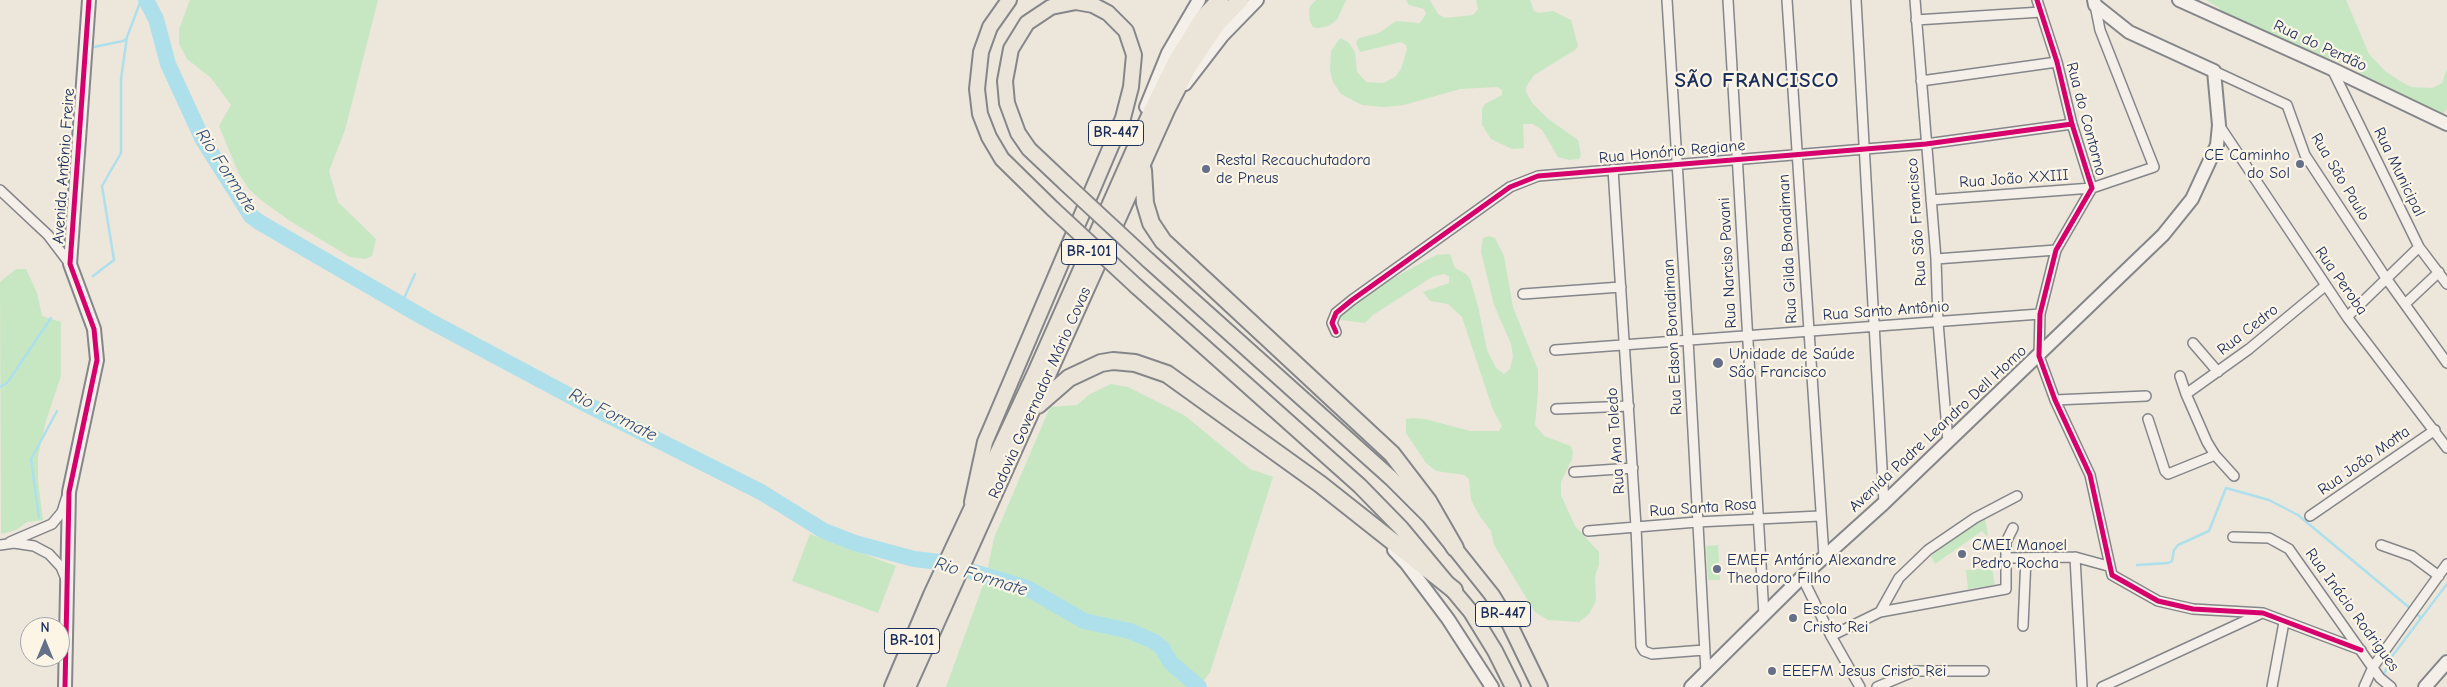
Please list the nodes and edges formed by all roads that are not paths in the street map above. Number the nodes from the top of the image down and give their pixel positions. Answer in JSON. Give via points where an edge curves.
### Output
{"nodes":[{"id":1,"x":89,"y":0,"type":"edge"},
{"id":2,"x":1009,"y":0,"type":"edge"},
{"id":3,"x":1199,"y":0,"type":"edge"},
{"id":4,"x":1220,"y":0,"type":"edge"},
{"id":5,"x":1240,"y":0,"type":"edge"},
{"id":6,"x":1257,"y":0,"type":"edge"},
{"id":7,"x":1667,"y":0,"type":"edge"},
{"id":8,"x":1728,"y":0,"type":"edge"},
{"id":9,"x":1787,"y":0,"type":"edge"},
{"id":10,"x":1856,"y":0,"type":"edge"},
{"id":11,"x":1915,"y":0,"type":"edge"},
{"id":12,"x":2037,"y":0,"type":"edge"},
{"id":13,"x":2179,"y":0,"type":"edge"},
{"id":14,"x":2095,"y":2,"type":"edge"},
{"id":15,"x":2041,"y":12,"type":"junction"},
{"id":16,"x":1916,"y":20,"type":"junction"},
{"id":17,"x":2057,"y":62,"type":"junction"},
{"id":18,"x":2332,"y":69,"type":"junction"},
{"id":19,"x":2214,"y":71,"type":"junction"},
{"id":20,"x":1922,"y":81,"type":"junction"},
{"id":21,"x":1167,"y":108,"type":"junction"},
{"id":22,"x":2072,"y":124,"type":"junction"},
{"id":23,"x":2447,"y":124,"type":"edge"},
{"id":24,"x":2219,"y":125,"type":"junction"},
{"id":25,"x":1142,"y":132,"type":"junction"},
{"id":26,"x":1926,"y":144,"type":"junction"},
{"id":27,"x":1864,"y":149,"type":"junction"},
{"id":28,"x":1148,"y":151,"type":"junction"},
{"id":29,"x":1798,"y":155,"type":"junction"},
{"id":30,"x":1738,"y":159,"type":"junction"},
{"id":31,"x":1678,"y":162,"type":"junction"},
{"id":32,"x":1613,"y":169,"type":"junction"},
{"id":33,"x":2092,"y":188,"type":"junction"},
{"id":34,"x":0,"y":190,"type":"edge"},
{"id":35,"x":1931,"y":200,"type":"junction"},
{"id":36,"x":2419,"y":246,"type":"junction"},
{"id":37,"x":2056,"y":250,"type":"junction"},
{"id":38,"x":1936,"y":259,"type":"junction"},
{"id":39,"x":70,"y":264,"type":"junction"},
{"id":40,"x":2439,"y":272,"type":"junction"},
{"id":41,"x":2386,"y":278,"type":"junction"},
{"id":42,"x":2447,"y":284,"type":"edge"},
{"id":43,"x":2325,"y":286,"type":"junction"},
{"id":44,"x":1621,"y":287,"type":"junction"},
{"id":45,"x":1523,"y":294,"type":"dead end"},
{"id":46,"x":2405,"y":304,"type":"junction"},
{"id":47,"x":2040,"y":314,"type":"junction"},
{"id":48,"x":2347,"y":317,"type":"junction"},
{"id":49,"x":1938,"y":322,"type":"junction"},
{"id":50,"x":1875,"y":326,"type":"junction"},
{"id":51,"x":1336,"y":332,"type":"dead end"},
{"id":52,"x":1808,"y":332,"type":"junction"},
{"id":53,"x":1746,"y":336,"type":"junction"},
{"id":54,"x":1688,"y":339,"type":"junction"},
{"id":55,"x":2193,"y":343,"type":"dead end"},
{"id":56,"x":1625,"y":345,"type":"junction"},
{"id":57,"x":1555,"y":350,"type":"dead end"},
{"id":58,"x":2039,"y":356,"type":"junction"},
{"id":59,"x":2447,"y":363,"type":"edge"},
{"id":60,"x":2218,"y":372,"type":"junction"},
{"id":61,"x":2180,"y":376,"type":"dead end"},
{"id":62,"x":2186,"y":394,"type":"junction"},
{"id":63,"x":2146,"y":396,"type":"dead end"},
{"id":64,"x":2055,"y":400,"type":"junction"},
{"id":65,"x":1628,"y":406,"type":"junction"},
{"id":66,"x":1556,"y":409,"type":"dead end"},
{"id":67,"x":2148,"y":419,"type":"dead end"},
{"id":68,"x":1024,"y":426,"type":"junction"},
{"id":69,"x":2435,"y":430,"type":"junction"},
{"id":70,"x":1948,"y":442,"type":"junction"},
{"id":71,"x":2447,"y":448,"type":"edge"},
{"id":72,"x":2215,"y":455,"type":"junction"},
{"id":73,"x":1633,"y":468,"type":"junction"},
{"id":74,"x":1574,"y":472,"type":"dead end"},
{"id":75,"x":2234,"y":476,"type":"dead end"},
{"id":76,"x":69,"y":492,"type":"junction"},
{"id":77,"x":2017,"y":496,"type":"dead end"},
{"id":78,"x":1884,"y":503,"type":"junction"},
{"id":79,"x":971,"y":512,"type":"junction"},
{"id":80,"x":1820,"y":516,"type":"junction"},
{"id":81,"x":2310,"y":516,"type":"dead end"},
{"id":82,"x":1363,"y":518,"type":"junction"},
{"id":83,"x":1759,"y":519,"type":"junction"},
{"id":84,"x":1697,"y":522,"type":"junction"},
{"id":85,"x":1636,"y":527,"type":"junction"},
{"id":86,"x":2013,"y":528,"type":"dead end"},
{"id":87,"x":1588,"y":532,"type":"dead end"},
{"id":88,"x":968,"y":535,"type":"junction"},
{"id":89,"x":2233,"y":537,"type":"dead end"},
{"id":90,"x":4,"y":544,"type":"edge"},
{"id":91,"x":2381,"y":545,"type":"dead end"},
{"id":92,"x":1455,"y":548,"type":"junction"},
{"id":93,"x":1824,"y":556,"type":"junction"},
{"id":94,"x":2075,"y":557,"type":"junction"},
{"id":95,"x":2006,"y":558,"type":"junction"},
{"id":96,"x":2026,"y":558,"type":"junction"},
{"id":97,"x":2447,"y":564,"type":"edge"},
{"id":98,"x":2108,"y":566,"type":"junction"},
{"id":99,"x":2439,"y":576,"type":"junction"},
{"id":100,"x":1802,"y":577,"type":"junction"},
{"id":101,"x":68,"y":584,"type":"junction"},
{"id":102,"x":2006,"y":589,"type":"junction"},
{"id":103,"x":1454,"y":590,"type":"junction"},
{"id":104,"x":2023,"y":593,"type":"junction"},
{"id":105,"x":1880,"y":612,"type":"junction"},
{"id":106,"x":2263,"y":613,"type":"junction"},
{"id":107,"x":1764,"y":615,"type":"junction"},
{"id":108,"x":2284,"y":622,"type":"junction"},
{"id":109,"x":2023,"y":626,"type":"dead end"},
{"id":110,"x":1831,"y":636,"type":"junction"},
{"id":111,"x":1704,"y":650,"type":"junction"},
{"id":112,"x":2361,"y":650,"type":"junction"},
{"id":113,"x":2447,"y":662,"type":"edge"},
{"id":114,"x":2373,"y":666,"type":"junction"},
{"id":115,"x":1984,"y":671,"type":"dead end"},
{"id":116,"x":1706,"y":672,"type":"junction"},
{"id":117,"x":2272,"y":684,"type":"edge"},
{"id":118,"x":65,"y":687,"type":"edge"},
{"id":119,"x":904,"y":687,"type":"edge"},
{"id":120,"x":1492,"y":687,"type":"edge"},
{"id":121,"x":1513,"y":687,"type":"edge"},
{"id":122,"x":1540,"y":687,"type":"edge"},
{"id":123,"x":1691,"y":687,"type":"edge"},
{"id":124,"x":1860,"y":687,"type":"edge"},
{"id":125,"x":1878,"y":687,"type":"edge"},
{"id":126,"x":2082,"y":687,"type":"edge"},
{"id":127,"x":2102,"y":687,"type":"edge"},
{"id":128,"x":2262,"y":687,"type":"edge"},
{"id":129,"x":2364,"y":687,"type":"edge"},
{"id":130,"x":2391,"y":687,"type":"edge"},
{"id":131,"x":2425,"y":687,"type":"edge"}],
"edges":[{"from":1,"to":39,"type":"street","name":"Avenida Antônio Freire"},
{"from":2,"to":103,"type":"main road","number":"BR-447","bridge":true,"via":[[990,27],[981,52],[977,83],[980,114],[1002,159],[1136,286],[1381,507]]},
{"from":3,"to":25,"type":"street","via":[[1168,53],[1146,107]]},
{"from":4,"to":25,"type":"highway","name":"Rodovia Governador Mário Covas","number":"BR-101","via":[[1204,18],[1177,60]]},
{"from":5,"to":21,"type":"highway","name":"Rodovia Governador Mário Covas","number":"BR-101","via":[[1216,25],[1188,67]]},
{"from":6,"to":21,"type":"street","via":[[1222,36]]},
{"from":7,"to":31,"type":"street","name":"Rua Edson Bonadiman"},
{"from":8,"to":30,"type":"street","name":"Rua Narciso Pavani"},
{"from":9,"to":29,"type":"street","name":"Rua Gilda Bonadiman"},
{"from":10,"to":27,"type":"street"},
{"from":11,"to":16,"type":"street","name":"Rua São Francisco"},
{"from":12,"to":15,"type":"street","name":"Rua do Contorno"},
{"from":13,"to":18,"type":"street","name":"Rua do Perdão"},
{"from":14,"to":19,"type":"street","via":[[2129,32]]},
{"from":14,"to":33,"type":"street","name":"Rua João XXIII","via":[[2100,30],[2154,167]]},
{"from":15,"to":16,"type":"street"},
{"from":15,"to":17,"type":"street","name":"Rua do Contorno"},
{"from":16,"to":20,"type":"street","name":"Rua São Francisco"},
{"from":17,"to":20,"type":"street"},
{"from":17,"to":22,"type":"street","name":"Rua do Contorno"},
{"from":18,"to":23,"type":"street","name":"Rua do Perdão"},
{"from":18,"to":36,"type":"street","name":"Rua Municipal"},
{"from":19,"to":24,"type":"street","name":"Avenida Padre Leandro Dell Homo"},
{"from":19,"to":41,"type":"street","name":"Rua São Paulo","via":[[2287,105],[2305,155]]},
{"from":20,"to":26,"type":"street","name":"Rua São Francisco"},
{"from":21,"to":28,"type":"highway","name":"Rodovia Governador Mário Covas","number":"BR-101"},
{"from":22,"to":26,"type":"street","name":"Rua Honório Regiane"},
{"from":22,"to":33,"type":"street","name":"Rua do Contorno"},
{"from":24,"to":43,"type":"street","name":"Rua Peroba"},
{"from":24,"to":58,"type":"street","name":"Avenida Padre Leandro Dell Homo","via":[[2216,145],[2192,199],[2163,235]]},
{"from":25,"to":79,"type":"highway","name":"Rodovia Governador Mário Covas","number":"BR-101"},
{"from":26,"to":27,"type":"street","name":"Rua Honório Regiane"},
{"from":26,"to":35,"type":"street","name":"Rua São Francisco"},
{"from":27,"to":29,"type":"street","name":"Rua Honório Regiane"},
{"from":27,"to":50,"type":"street"},
{"from":28,"to":68,"type":"highway","name":"Rodovia Governador Mário Covas","number":"BR-101"},
{"from":28,"to":92,"type":"highway","via":[[1143,193],[1151,223],[1163,241],[1392,454],[1417,485]]},
{"from":29,"to":30,"type":"street","name":"Rua Honório Regiane"},
{"from":29,"to":52,"type":"street","name":"Rua Gilda Bonadiman"},
{"from":30,"to":31,"type":"street","name":"Rua Honório Regiane"},
{"from":30,"to":53,"type":"street","name":"Rua Narciso Pavani"},
{"from":31,"to":32,"type":"street","name":"Rua Honório Regiane"},
{"from":31,"to":54,"type":"street","name":"Rua Edson Bonadiman"},
{"from":32,"to":44,"type":"street","name":"Rua Ana Toledo"},
{"from":32,"to":51,"type":"street","name":"Rua Honório Regiane","via":[[1538,176],[1510,187],[1336,313],[1332,323]]},
{"from":33,"to":35,"type":"street","name":"Rua João XXIII"},
{"from":33,"to":37,"type":"street","name":"Rua do Contorno"},
{"from":34,"to":39,"type":"street","via":[[48,235]]},
{"from":35,"to":38,"type":"street","name":"Rua São Francisco"},
{"from":36,"to":40,"type":"street","name":"Rua Municipal"},
{"from":36,"to":41,"type":"street"},
{"from":37,"to":38,"type":"street"},
{"from":37,"to":47,"type":"street","name":"Rua do Contorno"},
{"from":38,"to":49,"type":"street","name":"Rua São Francisco"},
{"from":39,"to":76,"type":"street","name":"Avenida Antônio Freire","via":[[94,329],[97,348],[95,377]]},
{"from":40,"to":42,"type":"street","name":"Rua Municipal"},
{"from":40,"to":46,"type":"street"},
{"from":41,"to":46,"type":"street","name":"Rua São Paulo"},
{"from":41,"to":48,"type":"street"},
{"from":43,"to":48,"type":"street","name":"Rua Peroba"},
{"from":43,"to":60,"type":"street","name":"Rua Cedro"},
{"from":44,"to":45,"type":"street"},
{"from":44,"to":56,"type":"street","name":"Rua Ana Toledo"},
{"from":46,"to":59,"type":"street","name":"Rua São Paulo"},
{"from":47,"to":49,"type":"street","name":"Rua Santo Antônio"},
{"from":47,"to":58,"type":"street","name":"Rua do Contorno"},
{"from":48,"to":69,"type":"street","name":"Rua Peroba"},
{"from":49,"to":50,"type":"street","name":"Rua Santo Antônio"},
{"from":49,"to":70,"type":"street","name":"Rua São Francisco"},
{"from":50,"to":52,"type":"street","name":"Rua Santo Antônio"},
{"from":50,"to":78,"type":"street"},
{"from":52,"to":53,"type":"street","name":"Rua Santo Antônio"},
{"from":52,"to":80,"type":"street","name":"Rua Gilda Bonadiman"},
{"from":53,"to":54,"type":"street","name":"Rua Santo Antônio"},
{"from":53,"to":83,"type":"street","name":"Rua Narciso Pavani"},
{"from":54,"to":56,"type":"street","name":"Rua Santo Antônio"},
{"from":54,"to":84,"type":"street","name":"Rua Edson Bonadiman"},
{"from":55,"to":60,"type":"street"},
{"from":56,"to":57,"type":"street","name":"Rua Santo Antônio"},
{"from":56,"to":65,"type":"street","name":"Rua Ana Toledo"},
{"from":58,"to":64,"type":"street"},
{"from":58,"to":70,"type":"street","name":"Avenida Padre Leandro Dell Homo"},
{"from":60,"to":62,"type":"street","name":"Rua Cedro"},
{"from":61,"to":62,"type":"street"},
{"from":62,"to":72,"type":"street"},
{"from":63,"to":64,"type":"street"},
{"from":64,"to":98,"type":"street","via":[[2090,475]]},
{"from":65,"to":66,"type":"street"},
{"from":65,"to":73,"type":"street","name":"Rua Ana Toledo"},
{"from":67,"to":72,"type":"street","via":[[2168,474]]},
{"from":68,"to":82,"type":"highway","via":[[1048,394],[1080,372],[1113,361],[1146,366],[1185,385]]},
{"from":68,"to":88,"type":"highway","name":"Rodovia Governador Mário Covas","number":"BR-101"},
{"from":69,"to":71,"type":"street","name":"Rua Peroba"},
{"from":69,"to":81,"type":"street","name":"Rua João Motta"},
{"from":70,"to":78,"type":"street","name":"Avenida Padre Leandro Dell Homo"},
{"from":72,"to":75,"type":"street"},
{"from":73,"to":74,"type":"street"},
{"from":73,"to":85,"type":"street","name":"Rua Ana Toledo"},
{"from":76,"to":90,"type":"street","via":[[62,512],[52,524]]},
{"from":76,"to":101,"type":"street","name":"Avenida Antônio Freire"},
{"from":77,"to":105,"type":"street","via":[[1975,518],[1928,550],[1899,578]]},
{"from":78,"to":93,"type":"street","name":"Avenida Padre Leandro Dell Homo"},
{"from":79,"to":88,"type":"highway","name":"Rodovia Governador Mário Covas","number":"BR-101"},
{"from":79,"to":92,"type":"main road","number":"BR-447","bridge":true,"via":[[987,435],[1123,118],[1131,87],[1134,55],[1126,31],[1108,13],[1093,5],[1076,2],[1051,7],[1027,23],[1011,49],[1005,81],[1007,102],[1018,133],[1029,149],[1064,183],[1148,260],[1390,478],[1429,516]]},
{"from":80,"to":83,"type":"street","name":"Rua Santa Rosa"},
{"from":80,"to":93,"type":"street","name":"Rua Gilda Bonadiman"},
{"from":82,"to":103,"type":"highway"},
{"from":82,"to":120,"type":"street","via":[[1406,563],[1448,619]]},
{"from":83,"to":84,"type":"street","name":"Rua Santa Rosa"},
{"from":83,"to":107,"type":"street","name":"Rua Narciso Pavani"},
{"from":84,"to":85,"type":"street","name":"Rua Santa Rosa"},
{"from":84,"to":111,"type":"street","name":"Rua Edson Bonadiman"},
{"from":85,"to":87,"type":"street","name":"Rua Santa Rosa"},
{"from":85,"to":111,"type":"street","name":"Rua Ana Toledo","via":[[1644,651],[1652,654]]},
{"from":86,"to":95,"type":"street","via":[[2006,542]]},
{"from":88,"to":119,"type":"highway","name":"Rodovia Governador Mário Covas","number":"BR-101","via":[[938,599]]},
{"from":89,"to":112,"type":"street","name":"Rua Inácio Rodrigues","via":[[2269,538],[2289,549]]},
{"from":90,"to":101,"type":"street","via":[[34,546],[49,554],[61,567]]},
{"from":91,"to":99,"type":"street","via":[[2412,556]]},
{"from":92,"to":122,"type":"main road","number":"BR-447","via":[[1509,623]]},
{"from":93,"to":100,"type":"street","name":"Avenida Padre Leandro Dell Homo"},
{"from":94,"to":96,"type":"street"},
{"from":94,"to":98,"type":"street"},
{"from":94,"to":126,"type":"street"},
{"from":95,"to":96,"type":"street"},
{"from":95,"to":102,"type":"street"},
{"from":96,"to":104,"type":"street"},
{"from":97,"to":99,"type":"street"},
{"from":98,"to":106,"type":"street","via":[[2112,575],[2158,601],[2193,609]]},
{"from":99,"to":114,"type":"street"},
{"from":100,"to":107,"type":"street","name":"Avenida Padre Leandro Dell Homo"},
{"from":100,"to":110,"type":"street"},
{"from":101,"to":118,"type":"street","name":"Avenida Antônio Freire"},
{"from":102,"to":104,"type":"street"},
{"from":102,"to":105,"type":"street"},
{"from":103,"to":121,"type":"main road","number":"BR-447","via":[[1483,631]]},
{"from":104,"to":109,"type":"street"},
{"from":105,"to":110,"type":"street"},
{"from":106,"to":108,"type":"street"},
{"from":106,"to":127,"type":"street"},
{"from":107,"to":116,"type":"street","name":"Avenida Padre Leandro Dell Homo"},
{"from":108,"to":112,"type":"street"},
{"from":108,"to":117,"type":"street"},
{"from":110,"to":124,"type":"street"},
{"from":111,"to":116,"type":"street","name":"Rua Edson Bonadiman"},
{"from":112,"to":114,"type":"street","name":"Rua Inácio Rodrigues"},
{"from":113,"to":131,"type":"street"},
{"from":114,"to":129,"type":"street"},
{"from":114,"to":130,"type":"street","name":"Rua Inácio Rodrigues"},
{"from":115,"to":125,"type":"street","via":[[1915,671]]},
{"from":116,"to":123,"type":"street","name":"Avenida Padre Leandro Dell Homo"},
{"from":117,"to":128,"type":"street"}]}
